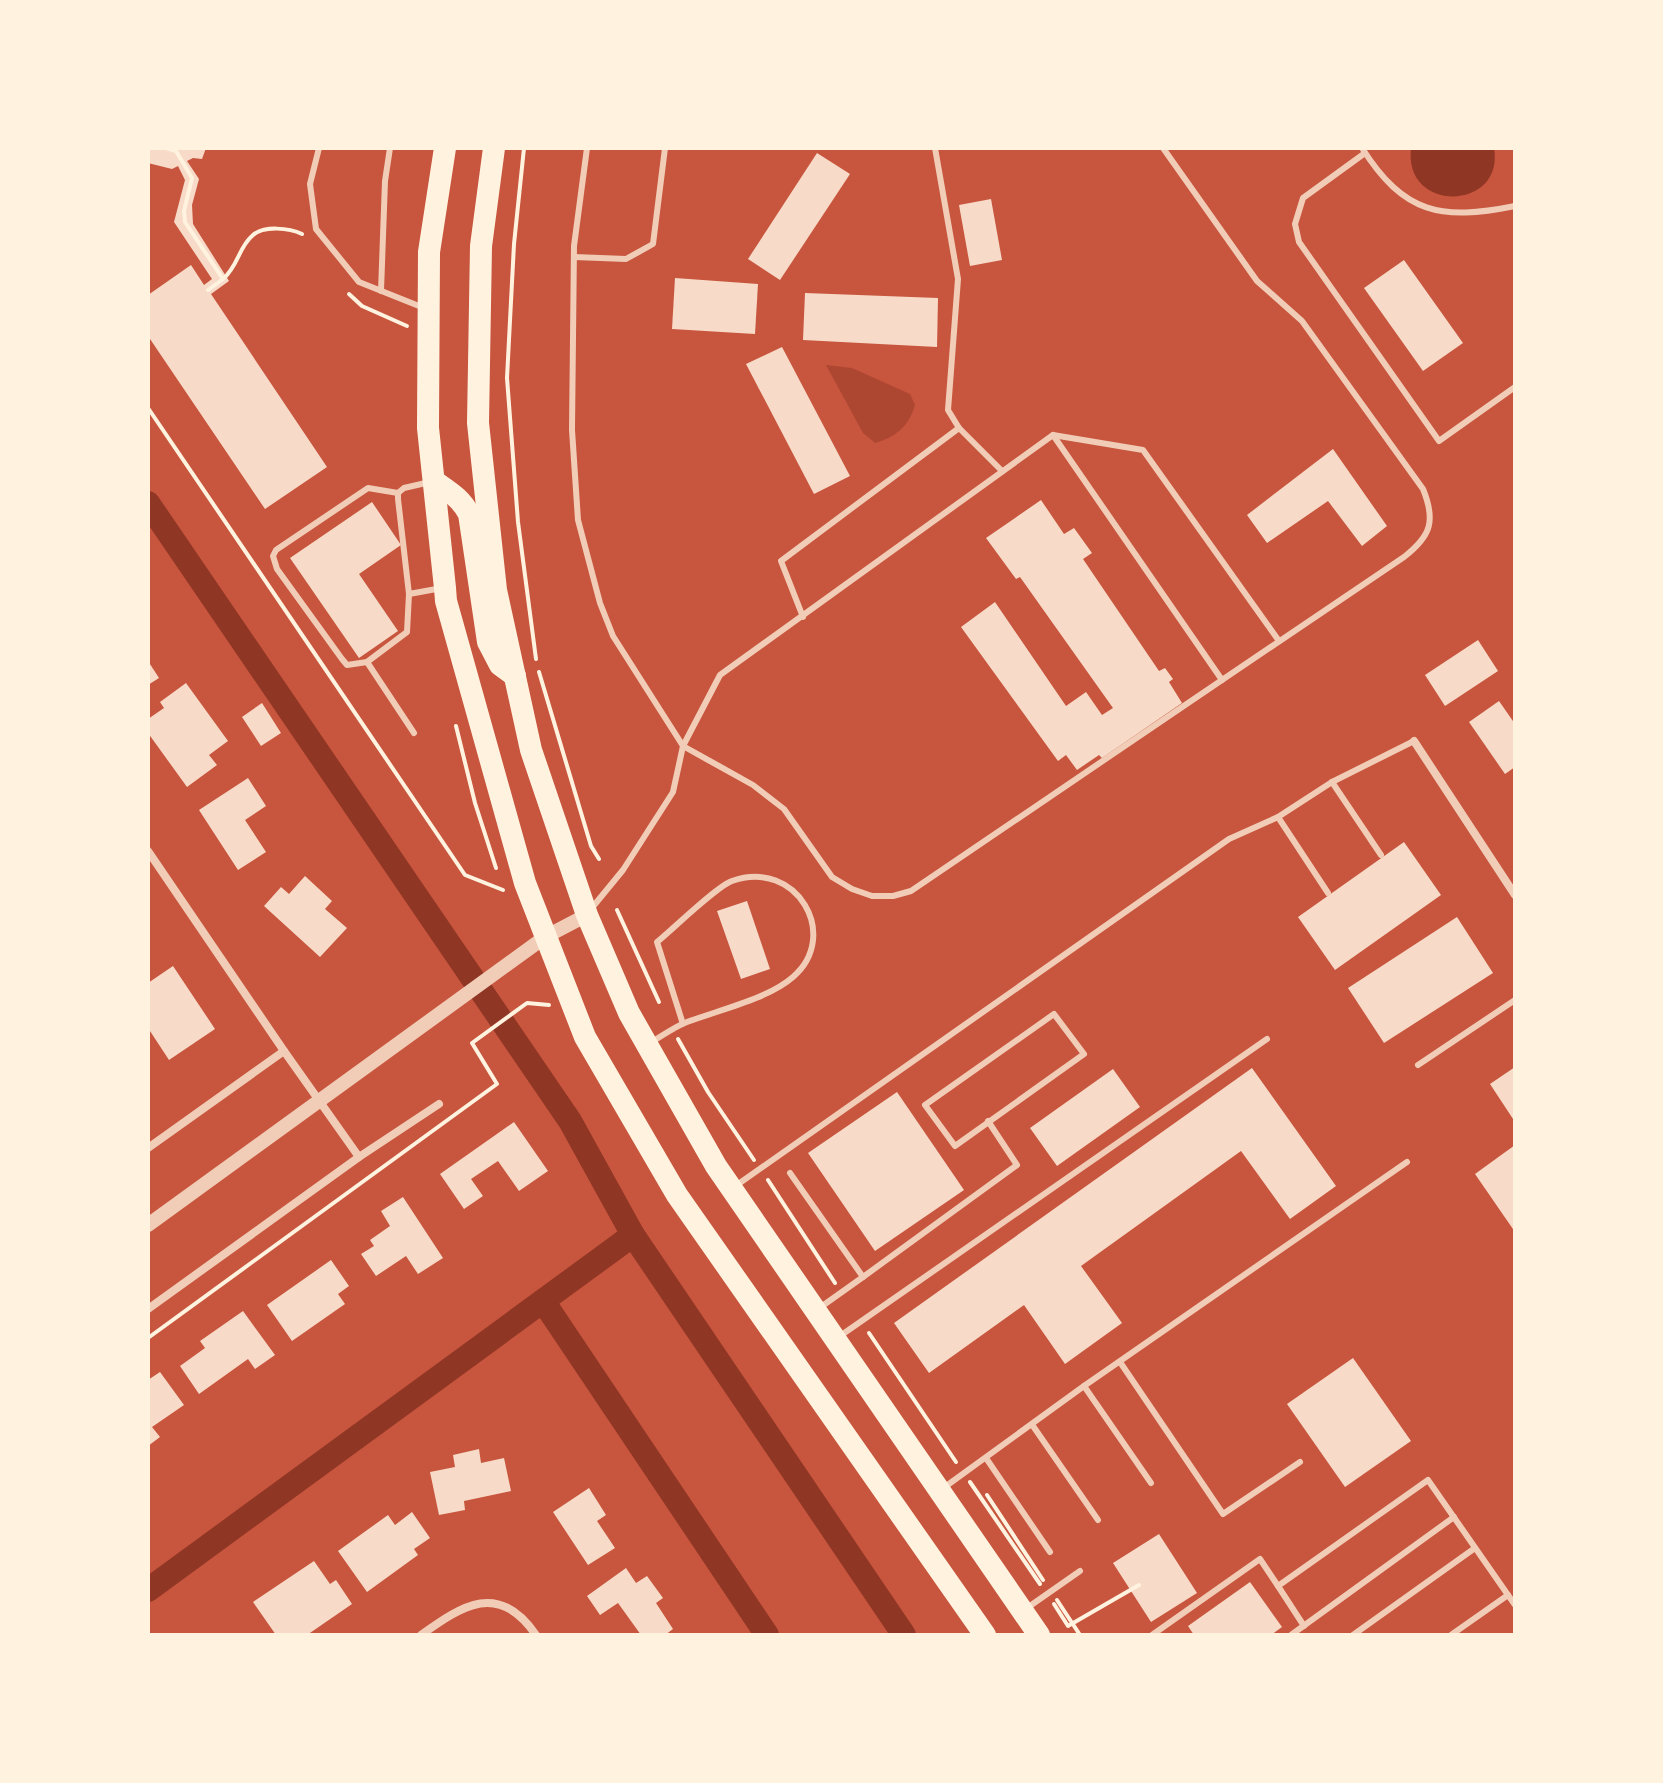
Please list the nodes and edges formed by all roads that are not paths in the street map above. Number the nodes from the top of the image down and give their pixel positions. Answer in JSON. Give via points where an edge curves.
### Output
{"nodes":[{"id":1,"x":319,"y":148,"type":"edge"},
{"id":2,"x":390,"y":148,"type":"edge"},
{"id":3,"x":445,"y":148,"type":"edge"},
{"id":4,"x":494,"y":148,"type":"edge"},
{"id":5,"x":587,"y":148,"type":"edge"},
{"id":6,"x":665,"y":148,"type":"edge"},
{"id":7,"x":935,"y":148,"type":"edge"},
{"id":8,"x":1163,"y":148,"type":"edge"},
{"id":9,"x":1364,"y":151,"type":"edge"},
{"id":10,"x":1515,"y":206,"type":"edge"},
{"id":11,"x":574,"y":257,"type":"junction"},
{"id":12,"x":381,"y":291,"type":"junction"},
{"id":13,"x":429,"y":310,"type":"junction"},
{"id":14,"x":1515,"y":387,"type":"edge"},
{"id":15,"x":959,"y":428,"type":"junction"},
{"id":16,"x":1053,"y":435,"type":"junction"},
{"id":17,"x":1001,"y":470,"type":"junction"},
{"id":18,"x":434,"y":481,"type":"junction"},
{"id":19,"x":398,"y":493,"type":"junction"},
{"id":20,"x":445,"y":588,"type":"junction"},
{"id":21,"x":409,"y":594,"type":"junction"},
{"id":22,"x":803,"y":617,"type":"junction"},
{"id":23,"x":1279,"y":641,"type":"junction"},
{"id":24,"x":367,"y":662,"type":"junction"},
{"id":25,"x":515,"y":676,"type":"junction"},
{"id":26,"x":1222,"y":680,"type":"junction"},
{"id":27,"x":414,"y":733,"type":"dead end"},
{"id":28,"x":1414,"y":741,"type":"joint"},
{"id":29,"x":683,"y":746,"type":"junction"},
{"id":30,"x":1332,"y":782,"type":"junction"},
{"id":31,"x":1278,"y":817,"type":"junction"},
{"id":32,"x":148,"y":851,"type":"edge"},
{"id":33,"x":1381,"y":855,"type":"dead end"},
{"id":34,"x":1328,"y":893,"type":"dead end"},
{"id":35,"x":1515,"y":895,"type":"edge"},
{"id":36,"x":587,"y":915,"type":"junction"},
{"id":37,"x":545,"y":937,"type":"junction"},
{"id":38,"x":1515,"y":1000,"type":"edge"},
{"id":39,"x":683,"y":1024,"type":"junction"},
{"id":40,"x":1267,"y":1039,"type":"dead end"},
{"id":41,"x":647,"y":1045,"type":"junction"},
{"id":42,"x":284,"y":1051,"type":"junction"},
{"id":43,"x":1418,"y":1065,"type":"dead end"},
{"id":44,"x":318,"y":1102,"type":"junction"},
{"id":45,"x":439,"y":1104,"type":"dead end"},
{"id":46,"x":988,"y":1121,"type":"junction"},
{"id":47,"x":148,"y":1148,"type":"edge"},
{"id":48,"x":359,"y":1157,"type":"junction"},
{"id":49,"x":1407,"y":1162,"type":"dead end"},
{"id":50,"x":790,"y":1173,"type":"dead end"},
{"id":51,"x":731,"y":1189,"type":"junction"},
{"id":52,"x":148,"y":1225,"type":"edge"},
{"id":53,"x":863,"y":1277,"type":"junction"},
{"id":54,"x":148,"y":1309,"type":"edge"},
{"id":55,"x":815,"y":1311,"type":"junction"},
{"id":56,"x":835,"y":1339,"type":"junction"},
{"id":57,"x":1120,"y":1362,"type":"junction"},
{"id":58,"x":1084,"y":1386,"type":"junction"},
{"id":59,"x":1033,"y":1426,"type":"junction"},
{"id":60,"x":986,"y":1458,"type":"junction"},
{"id":61,"x":1300,"y":1462,"type":"dead end"},
{"id":62,"x":1151,"y":1483,"type":"dead end"},
{"id":63,"x":939,"y":1491,"type":"junction"},
{"id":64,"x":1454,"y":1517,"type":"junction"},
{"id":65,"x":1098,"y":1520,"type":"dead end"},
{"id":66,"x":1475,"y":1548,"type":"junction"},
{"id":67,"x":1050,"y":1552,"type":"dead end"},
{"id":68,"x":1080,"y":1571,"type":"dead end"},
{"id":69,"x":1278,"y":1586,"type":"junction"},
{"id":70,"x":1508,"y":1595,"type":"junction"},
{"id":71,"x":1515,"y":1605,"type":"edge"},
{"id":72,"x":1023,"y":1611,"type":"junction"},
{"id":73,"x":1304,"y":1626,"type":"junction"},
{"id":74,"x":1463,"y":1632,"type":"edge"},
{"id":75,"x":421,"y":1635,"type":"edge"},
{"id":76,"x":536,"y":1635,"type":"edge"},
{"id":77,"x":985,"y":1635,"type":"edge"},
{"id":78,"x":1039,"y":1635,"type":"edge"},
{"id":79,"x":1152,"y":1635,"type":"edge"},
{"id":80,"x":1291,"y":1635,"type":"edge"},
{"id":81,"x":1353,"y":1635,"type":"edge"},
{"id":82,"x":1451,"y":1635,"type":"edge"}],
"edges":[{"from":1,"to":12,"type":"lane","via":[[310,184],[316,229],[359,282]]},
{"from":2,"to":12,"type":"lane"},
{"from":3,"to":13,"type":"highway","via":[[429,252]]},
{"from":4,"to":25,"type":"highway","via":[[481,246],[478,423],[496,590]]},
{"from":5,"to":11,"type":"lane"},
{"from":6,"to":11,"type":"lane","via":[[653,244],[626,259]]},
{"from":7,"to":15,"type":"lane","via":[[958,279],[948,410]]},
{"from":8,"to":23,"type":"lane","via":[[1257,281],[1302,321],[1423,489],[1432,511],[1420,544]]},
{"from":9,"to":10,"type":"lane","via":[[1393,188],[1415,203],[1450,214]]},
{"from":9,"to":14,"type":"lane","via":[[1303,198],[1295,224],[1299,242],[1439,441]]},
{"from":11,"to":29,"type":"lane","via":[[572,430],[578,520],[613,636]]},
{"from":12,"to":13,"type":"lane"},
{"from":13,"to":18,"type":"highway","via":[[428,428]]},
{"from":15,"to":17,"type":"lane"},
{"from":15,"to":22,"type":"lane","via":[[781,561]]},
{"from":16,"to":17,"type":"lane"},
{"from":16,"to":23,"type":"lane","via":[[1143,450]]},
{"from":16,"to":26,"type":"lane"},
{"from":17,"to":22,"type":"lane"},
{"from":18,"to":19,"type":"lane"},
{"from":18,"to":20,"type":"highway"},
{"from":18,"to":25,"type":"highway","via":[[453,493],[469,514],[488,642],[500,665]]},
{"from":19,"to":21,"type":"lane"},
{"from":19,"to":24,"type":"lane","via":[[368,488],[273,556],[347,665]]},
{"from":20,"to":21,"type":"lane"},
{"from":20,"to":37,"type":"highway","via":[[525,883]]},
{"from":21,"to":24,"type":"lane","via":[[407,632]]},
{"from":22,"to":29,"type":"lane","via":[[720,675]]},
{"from":23,"to":26,"type":"lane"},
{"from":24,"to":27,"type":"lane"},
{"from":25,"to":36,"type":"highway","via":[[531,750]]},
{"from":26,"to":29,"type":"lane","via":[[911,891],[893,896],[872,896],[832,877],[784,809]]},
{"from":28,"to":30,"type":"lane"},
{"from":28,"to":35,"type":"street"},
{"from":29,"to":36,"type":"lane","via":[[673,792]]},
{"from":30,"to":31,"type":"lane"},
{"from":30,"to":33,"type":"lane"},
{"from":31,"to":34,"type":"lane"},
{"from":31,"to":51,"type":"lane","via":[[1229,839]]},
{"from":32,"to":42,"type":"street"},
{"from":36,"to":37,"type":"street"},
{"from":36,"to":41,"type":"highway"},
{"from":37,"to":44,"type":"street"},
{"from":37,"to":77,"type":"highway","via":[[585,1037],[677,1195]]},
{"from":38,"to":43,"type":"lane"},
{"from":39,"to":39,"type":"lane","via":[[657,942],[729,882],[765,876],[787,884],[801,896],[809,916],[813,941],[808,960],[780,987]]},
{"from":39,"to":41,"type":"lane"},
{"from":40,"to":56,"type":"lane"},
{"from":41,"to":51,"type":"highway"},
{"from":42,"to":44,"type":"street"},
{"from":42,"to":47,"type":"street"},
{"from":44,"to":48,"type":"street"},
{"from":44,"to":52,"type":"street"},
{"from":45,"to":48,"type":"street"},
{"from":46,"to":46,"type":"lane","via":[[1084,1054],[1054,1014],[925,1105],[955,1146]]},
{"from":46,"to":53,"type":"lane","via":[[1017,1165]]},
{"from":48,"to":54,"type":"street"},
{"from":49,"to":57,"type":"lane"},
{"from":50,"to":53,"type":"lane"},
{"from":51,"to":55,"type":"highway"},
{"from":53,"to":55,"type":"lane"},
{"from":55,"to":56,"type":"highway"},
{"from":56,"to":63,"type":"highway"},
{"from":57,"to":58,"type":"lane"},
{"from":57,"to":61,"type":"lane","via":[[1223,1514]]},
{"from":58,"to":59,"type":"lane"},
{"from":58,"to":62,"type":"lane"},
{"from":59,"to":60,"type":"lane"},
{"from":59,"to":65,"type":"lane"},
{"from":60,"to":63,"type":"lane"},
{"from":60,"to":67,"type":"lane"},
{"from":63,"to":72,"type":"highway"},
{"from":64,"to":66,"type":"lane"},
{"from":64,"to":69,"type":"lane","via":[[1428,1480]]},
{"from":64,"to":73,"type":"lane"},
{"from":66,"to":70,"type":"lane"},
{"from":66,"to":81,"type":"lane"},
{"from":68,"to":72,"type":"lane"},
{"from":69,"to":73,"type":"lane"},
{"from":69,"to":79,"type":"lane","via":[[1260,1559]]},
{"from":70,"to":71,"type":"lane"},
{"from":70,"to":74,"type":"lane"},
{"from":72,"to":78,"type":"highway"},
{"from":73,"to":80,"type":"lane"},
{"from":74,"to":82,"type":"lane"},
{"from":75,"to":76,"type":"street","via":[[465,1607],[493,1603],[516,1611]]}]}
